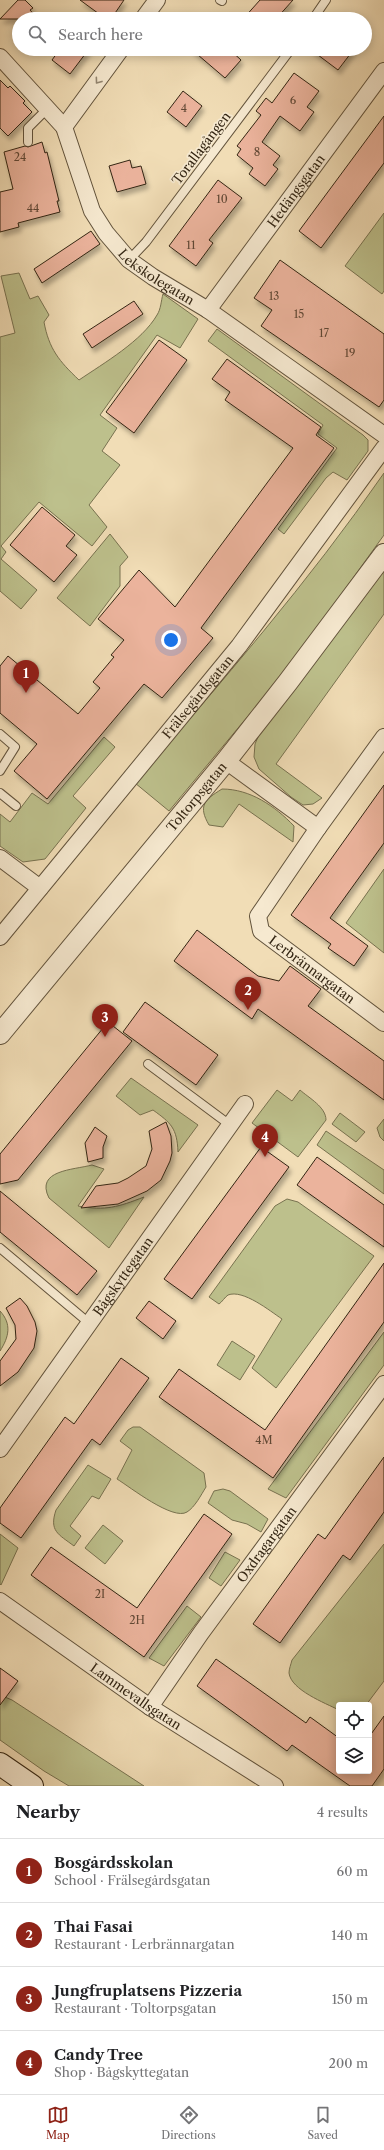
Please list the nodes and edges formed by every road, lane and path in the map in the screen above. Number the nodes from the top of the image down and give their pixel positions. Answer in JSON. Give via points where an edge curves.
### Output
{"nodes":[{"id":1,"x":157,"y":0,"type":"edge"},
{"id":2,"x":326,"y":0,"type":"edge"},
{"id":3,"x":148,"y":12,"type":"edge"},
{"id":4,"x":318,"y":12,"type":"edge"},
{"id":5,"x":116,"y":56,"type":"edge"},
{"id":6,"x":286,"y":56,"type":"edge"},
{"id":7,"x":0,"y":57,"type":"edge"},
{"id":8,"x":384,"y":71,"type":"edge"},
{"id":9,"x":48,"y":108,"type":"junction"},
{"id":10,"x":64,"y":127,"type":"junction"},
{"id":11,"x":28,"y":142,"type":"dead end"},
{"id":12,"x":129,"y":260,"type":"junction"},
{"id":13,"x":208,"y":310,"type":"junction"},
{"id":14,"x":384,"y":435,"type":"edge"},
{"id":15,"x":384,"y":448,"type":"edge"},
{"id":16,"x":384,"y":554,"type":"edge"},
{"id":17,"x":0,"y":734,"type":"edge"},
{"id":18,"x":384,"y":737,"type":"edge"},
{"id":19,"x":226,"y":761,"type":"junction"},
{"id":20,"x":0,"y":771,"type":"edge"},
{"id":21,"x":0,"y":793,"type":"edge"},
{"id":22,"x":16,"y":806,"type":"dead end"},
{"id":23,"x":318,"y":828,"type":"junction"},
{"id":24,"x":0,"y":858,"type":"edge"},
{"id":25,"x":40,"y":888,"type":"junction"},
{"id":26,"x":0,"y":937,"type":"edge"},
{"id":27,"x":384,"y":1022,"type":"edge"},
{"id":28,"x":0,"y":1034,"type":"edge"},
{"id":29,"x":148,"y":1064,"type":"dead end"},
{"id":30,"x":245,"y":1104,"type":"dead end"},
{"id":31,"x":230,"y":1125,"type":"junction"},
{"id":32,"x":0,"y":1248,"type":"edge"},
{"id":33,"x":89,"y":1323,"type":"junction"},
{"id":34,"x":384,"y":1384,"type":"edge"},
{"id":35,"x":0,"y":1449,"type":"edge"},
{"id":36,"x":0,"y":1601,"type":"edge"},
{"id":37,"x":150,"y":1707,"type":"junction"},
{"id":38,"x":0,"y":1764,"type":"edge"},
{"id":39,"x":32,"y":1786,"type":"edge"},
{"id":40,"x":276,"y":1786,"type":"edge"}],
"edges":[{"from":1,"to":3,"type":"street"},
{"from":2,"to":4,"type":"lane"},
{"from":5,"to":10,"type":"street","one_way":true},
{"from":6,"to":12,"type":"lane","name":"Torallagången","via":[[146,242]]},
{"from":7,"to":9,"type":"street","name":"Lekskolegatan"},
{"from":8,"to":13,"type":"street","name":"Hedängsgatan"},
{"from":9,"to":10,"type":"street","name":"Lekskolegatan"},
{"from":9,"to":11,"type":"lane","via":[[28,128]]},
{"from":10,"to":12,"type":"street","name":"Lekskolegatan","via":[[92,211],[106,233]]},
{"from":12,"to":13,"type":"street","name":"Lekskolegatan"},
{"from":13,"to":14,"type":"street","name":"Lekskolegatan"},
{"from":15,"to":25,"type":"street","name":"Frälsegårdsgatan","via":[[238,646]]},
{"from":16,"to":19,"type":"street","name":"Toltorpsgatan"},
{"from":17,"to":20,"type":"lane","via":[[15,747]]},
{"from":18,"to":23,"type":"street","name":"Lerbrännargatan"},
{"from":19,"to":23,"type":"street"},
{"from":19,"to":28,"type":"street","name":"Toltorpsgatan"},
{"from":21,"to":22,"type":"lane"},
{"from":23,"to":27,"type":"street","name":"Lerbrännargatan","via":[[258,916],[258,925],[261,932]]},
{"from":24,"to":25,"type":"street"},
{"from":25,"to":26,"type":"street","name":"Frälsegårdsgatan"},
{"from":29,"to":31,"type":"lane"},
{"from":30,"to":31,"type":"street","name":"Bågskyttegatan"},
{"from":31,"to":33,"type":"street","name":"Bågskyttegatan"},
{"from":32,"to":33,"type":"lane"},
{"from":33,"to":35,"type":"street","name":"Bågskyttegatan"},
{"from":34,"to":37,"type":"street","name":"Oxdragargatan","via":[[201,1633]]},
{"from":36,"to":37,"type":"street","name":"Lammevallsgatan"},
{"from":37,"to":40,"type":"street","name":"Lammevallsgatan"},
{"from":38,"to":39,"type":"main road"}]}
